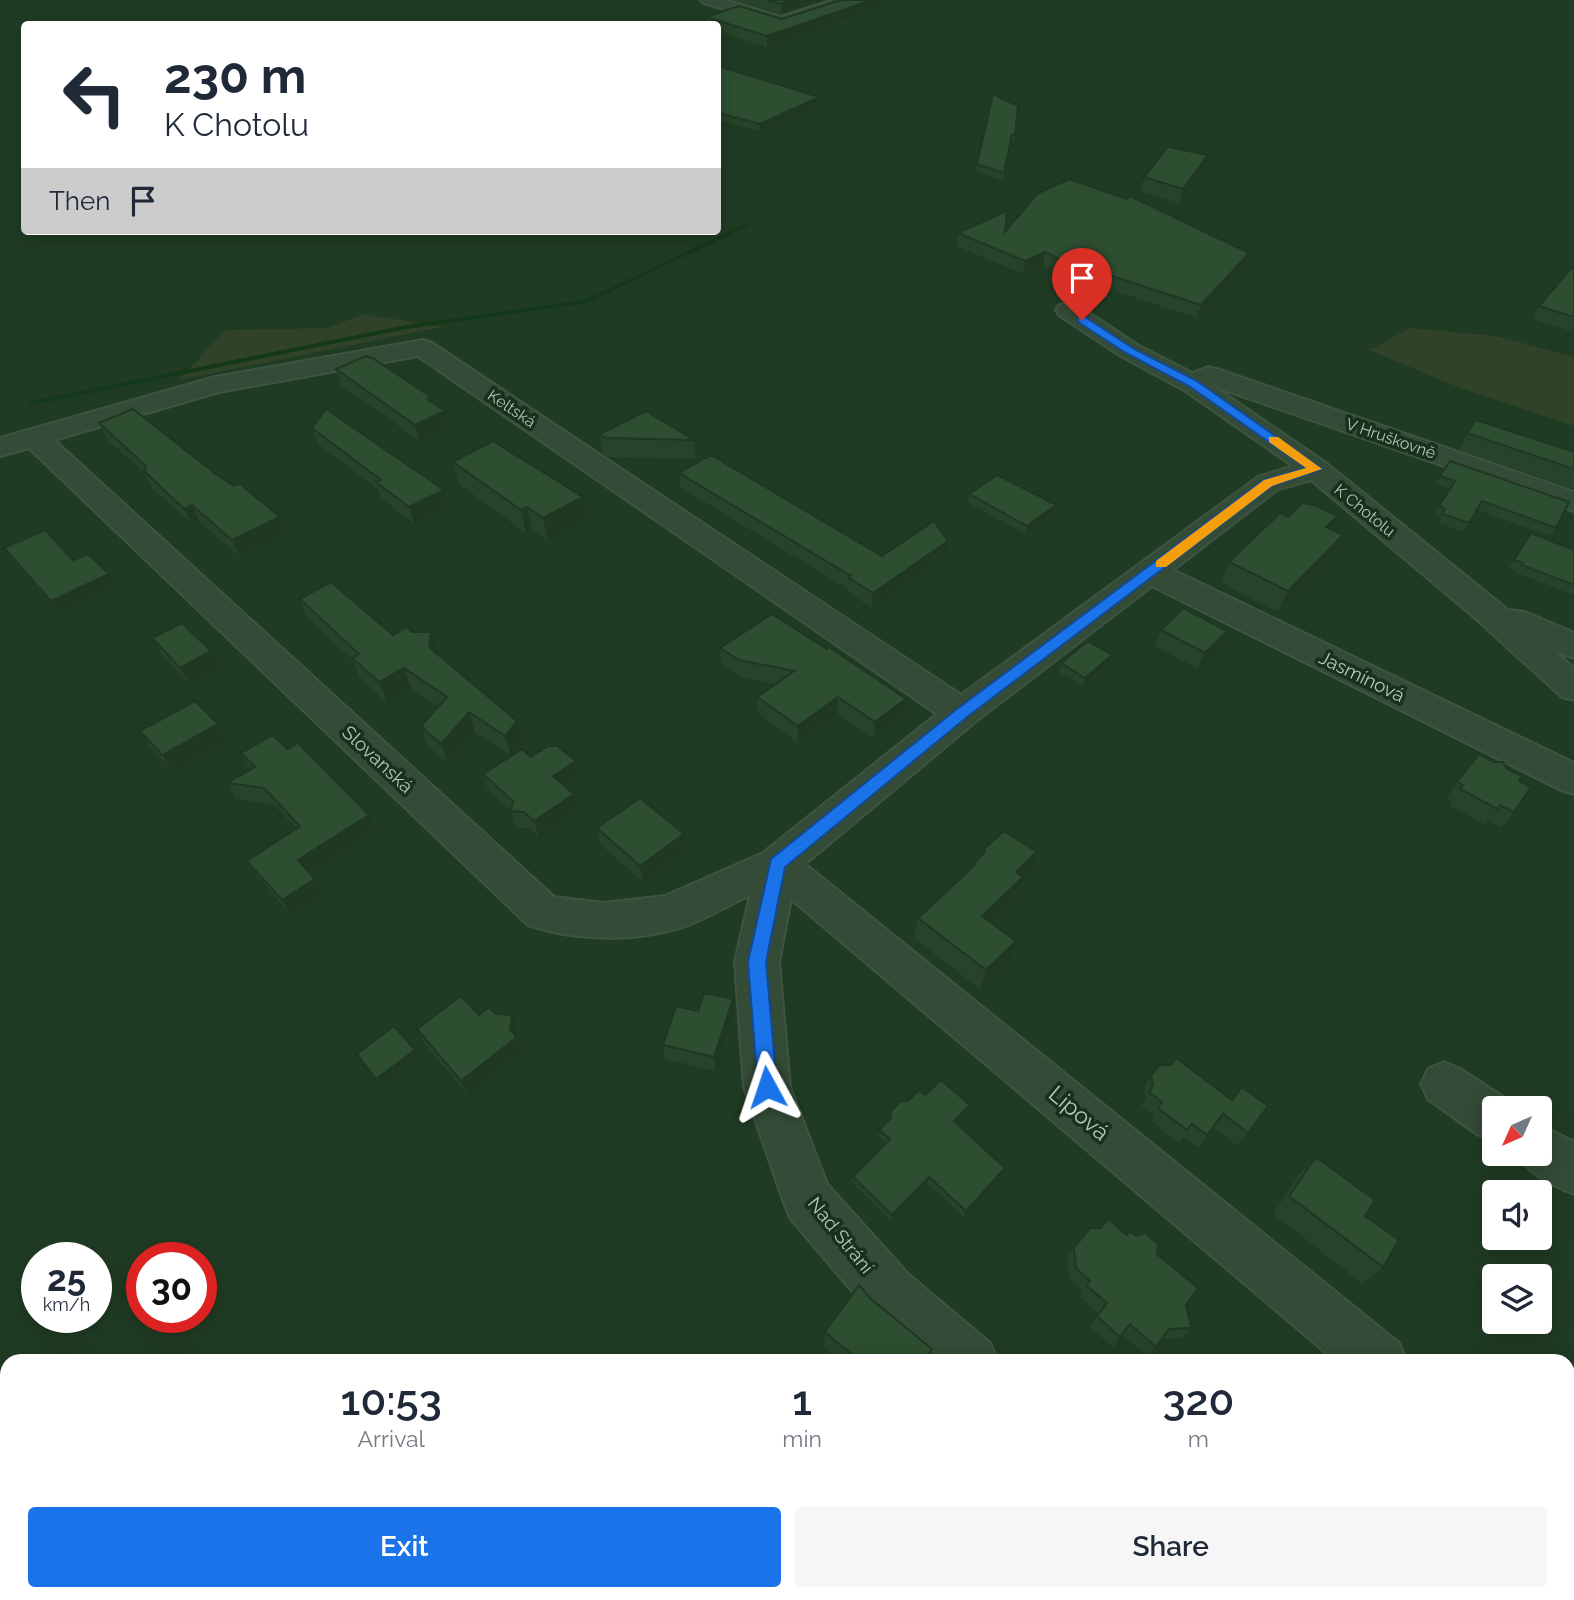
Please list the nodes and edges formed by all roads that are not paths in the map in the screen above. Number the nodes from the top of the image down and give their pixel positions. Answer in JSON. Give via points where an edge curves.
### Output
{"nodes":[{"id":1,"x":709,"y":0,"type":"edge"},
{"id":2,"x":849,"y":0,"type":"edge"},
{"id":3,"x":1068,"y":310,"type":"dead end"},
{"id":4,"x":1200,"y":379,"type":"junction"},
{"id":5,"x":34,"y":437,"type":"junction"},
{"id":6,"x":0,"y":447,"type":"edge"},
{"id":7,"x":1316,"y":469,"type":"junction"},
{"id":8,"x":1574,"y":502,"type":"edge"},
{"id":9,"x":1150,"y":572,"type":"junction"},
{"id":10,"x":1485,"y":608,"type":"junction"},
{"id":11,"x":1574,"y":646,"type":"edge"},
{"id":12,"x":1574,"y":688,"type":"edge"},
{"id":13,"x":962,"y":713,"type":"junction"},
{"id":14,"x":1574,"y":780,"type":"edge"},
{"id":15,"x":777,"y":864,"type":"junction"},
{"id":16,"x":1444,"y":1084,"type":"dead end"},
{"id":17,"x":1482,"y":1110,"type":"edge"},
{"id":18,"x":1552,"y":1156,"type":"edge"},
{"id":19,"x":1574,"y":1170,"type":"edge"},
{"id":20,"x":961,"y":1354,"type":"edge"},
{"id":21,"x":1370,"y":1354,"type":"edge"}],
"edges":[{"from":1,"to":2,"type":"street","via":[[781,22]]},
{"from":3,"to":4,"type":"street","name":"K Chotolu","via":[[1130,351]]},
{"from":4,"to":7,"type":"street","name":"K Chotolu"},
{"from":4,"to":8,"type":"street","name":"V Hruškovně"},
{"from":5,"to":6,"type":"street","name":"Keltská"},
{"from":5,"to":13,"type":"street","name":"Keltská","via":[[215,385],[422,348]]},
{"from":5,"to":15,"type":"street","name":"Slovanská","via":[[543,913],[604,921],[670,913]]},
{"from":7,"to":9,"type":"street","via":[[1268,483]]},
{"from":7,"to":10,"type":"street","name":"K Chotolu"},
{"from":9,"to":13,"type":"street"},
{"from":9,"to":14,"type":"street","name":"Jasmínová"},
{"from":10,"to":11,"type":"street"},
{"from":10,"to":12,"type":"street","name":"K Chotolu"},
{"from":13,"to":15,"type":"street"},
{"from":15,"to":20,"type":"street","name":"Nad Strání","via":[[757,962],[767,1087],[808,1199],[889,1293]]},
{"from":15,"to":21,"type":"street","name":"Lipová"},
{"from":16,"to":17,"type":"street"},
{"from":18,"to":19,"type":"street"}]}
